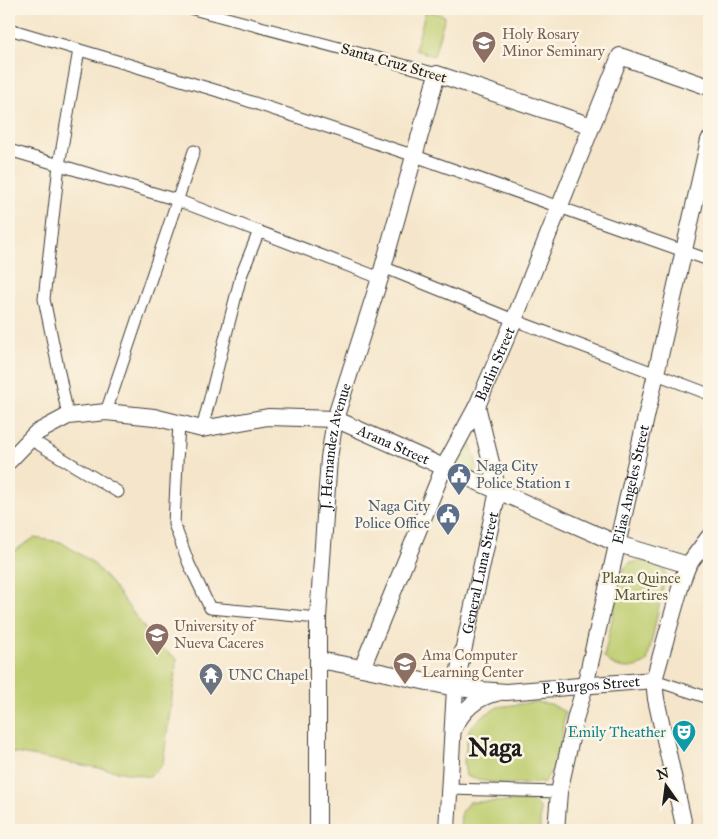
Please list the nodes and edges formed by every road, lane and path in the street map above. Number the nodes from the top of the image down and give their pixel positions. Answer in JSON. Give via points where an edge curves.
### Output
{"nodes":[{"id":1,"x":193,"y":9,"type":"edge"},
{"id":2,"x":212,"y":11,"type":"edge"},
{"id":3,"x":9,"y":30,"type":"edge"},
{"id":4,"x":79,"y":50,"type":"junction"},
{"id":5,"x":437,"y":74,"type":"junction"},
{"id":6,"x":709,"y":87,"type":"edge"},
{"id":7,"x":592,"y":126,"type":"junction"},
{"id":8,"x":709,"y":140,"type":"edge"},
{"id":9,"x":9,"y":150,"type":"edge"},
{"id":10,"x":194,"y":151,"type":"dead end"},
{"id":11,"x":415,"y":156,"type":"junction"},
{"id":12,"x":58,"y":165,"type":"junction"},
{"id":13,"x":177,"y":200,"type":"junction"},
{"id":14,"x":561,"y":206,"type":"junction"},
{"id":15,"x":259,"y":231,"type":"junction"},
{"id":16,"x":685,"y":251,"type":"junction"},
{"id":17,"x":709,"y":260,"type":"edge"},
{"id":18,"x":381,"y":273,"type":"junction"},
{"id":19,"x":514,"y":320,"type":"junction"},
{"id":20,"x":655,"y":374,"type":"junction"},
{"id":21,"x":709,"y":394,"type":"edge"},
{"id":22,"x":477,"y":406,"type":"junction"},
{"id":23,"x":106,"y":412,"type":"junction"},
{"id":24,"x":68,"y":416,"type":"junction"},
{"id":25,"x":335,"y":419,"type":"junction"},
{"id":26,"x":179,"y":422,"type":"junction"},
{"id":27,"x":202,"y":429,"type":"junction"},
{"id":28,"x":30,"y":439,"type":"junction"},
{"id":29,"x":9,"y":461,"type":"edge"},
{"id":30,"x":444,"y":467,"type":"junction"},
{"id":31,"x":498,"y":491,"type":"junction"},
{"id":32,"x":118,"y":492,"type":"dead end"},
{"id":33,"x":709,"y":536,"type":"edge"},
{"id":34,"x":618,"y":544,"type":"junction"},
{"id":35,"x":688,"y":565,"type":"junction"},
{"id":36,"x":318,"y":618,"type":"junction"},
{"id":37,"x":319,"y":660,"type":"junction"},
{"id":38,"x":362,"y":668,"type":"junction"},
{"id":39,"x":654,"y":680,"type":"junction"},
{"id":40,"x":585,"y":686,"type":"junction"},
{"id":41,"x":455,"y":688,"type":"junction"},
{"id":42,"x":506,"y":692,"type":"junction"},
{"id":43,"x":709,"y":698,"type":"edge"},
{"id":44,"x":452,"y":732,"type":"junction"},
{"id":45,"x":449,"y":789,"type":"junction"},
{"id":46,"x":559,"y":792,"type":"junction"},
{"id":47,"x":318,"y":830,"type":"edge"},
{"id":48,"x":447,"y":830,"type":"edge"},
{"id":49,"x":556,"y":830,"type":"edge"},
{"id":50,"x":685,"y":830,"type":"edge"}],
"edges":[{"from":1,"to":2,"type":"street","name":"Santa Cruz Street"},
{"from":2,"to":5,"type":"street","name":"Santa Cruz Street"},
{"from":3,"to":4,"type":"street"},
{"from":4,"to":11,"type":"street","via":[[218,91]]},
{"from":4,"to":12,"type":"street"},
{"from":5,"to":7,"type":"street","name":"Santa Cruz Street"},
{"from":5,"to":11,"type":"street","name":"J. Hernandez Avenue"},
{"from":6,"to":7,"type":"street","name":"Barlin Street","via":[[620,56]]},
{"from":7,"to":14,"type":"street","name":"Barlin Street"},
{"from":8,"to":16,"type":"street","name":"Elias Angeles Street"},
{"from":9,"to":12,"type":"street"},
{"from":10,"to":13,"type":"street"},
{"from":11,"to":14,"type":"street"},
{"from":11,"to":18,"type":"street","name":"J. Hernandez Avenue"},
{"from":12,"to":13,"type":"street"},
{"from":12,"to":24,"type":"street","via":[[44,299]]},
{"from":13,"to":15,"type":"street"},
{"from":13,"to":23,"type":"street"},
{"from":14,"to":16,"type":"street"},
{"from":14,"to":19,"type":"street","name":"Barlin Street"},
{"from":15,"to":18,"type":"street"},
{"from":15,"to":27,"type":"street","via":[[241,276]]},
{"from":16,"to":17,"type":"street"},
{"from":16,"to":20,"type":"street","name":"Elias Angeles Street"},
{"from":18,"to":19,"type":"street"},
{"from":18,"to":25,"type":"street","name":"J. Hernandez Avenue"},
{"from":19,"to":20,"type":"street"},
{"from":19,"to":22,"type":"street","name":"Barlin Street"},
{"from":20,"to":21,"type":"street"},
{"from":20,"to":34,"type":"street","name":"Elias Angeles Street"},
{"from":22,"to":30,"type":"street","name":"Barlin Street"},
{"from":22,"to":31,"type":"street","name":"General Luna Street"},
{"from":23,"to":24,"type":"street","name":"Arana Street"},
{"from":23,"to":26,"type":"street","name":"Arana Street"},
{"from":24,"to":28,"type":"street","name":"Arana Street"},
{"from":25,"to":27,"type":"street","name":"Arana Street","via":[[268,417]]},
{"from":25,"to":30,"type":"street","name":"Arana Street"},
{"from":25,"to":36,"type":"street","name":"J. Hernandez Avenue","via":[[329,458]]},
{"from":26,"to":27,"type":"street","name":"Arana Street"},
{"from":26,"to":36,"type":"street","via":[[174,524],[210,608]]},
{"from":28,"to":29,"type":"street","name":"Arana Street"},
{"from":28,"to":32,"type":"street"},
{"from":30,"to":31,"type":"street","name":"Arana Street"},
{"from":30,"to":38,"type":"street","name":"Barlin Street"},
{"from":31,"to":34,"type":"street","name":"Arana Street"},
{"from":31,"to":41,"type":"street","name":"General Luna Street"},
{"from":33,"to":35,"type":"street"},
{"from":34,"to":35,"type":"street","name":"Arana Street"},
{"from":34,"to":40,"type":"street","name":"Elias Angeles Street"},
{"from":35,"to":39,"type":"street"},
{"from":36,"to":37,"type":"street","name":"J. Hernandez Avenue"},
{"from":37,"to":38,"type":"street","name":"P. Burgos Street"},
{"from":37,"to":47,"type":"street","name":"J. Hernandez Avenue"},
{"from":38,"to":41,"type":"street","name":"P. Burgos Street"},
{"from":39,"to":40,"type":"street","name":"P. Burgos Street"},
{"from":39,"to":43,"type":"street"},
{"from":39,"to":50,"type":"street"},
{"from":40,"to":42,"type":"street","name":"P. Burgos Street"},
{"from":40,"to":46,"type":"street","name":"Elias Angeles Street"},
{"from":41,"to":42,"type":"street","name":"P. Burgos Street"},
{"from":41,"to":44,"type":"street","name":"General Luna Street"},
{"from":42,"to":44,"type":"street","via":[[474,702],[458,719]]},
{"from":44,"to":45,"type":"street","name":"General Luna Street"},
{"from":45,"to":46,"type":"street"},
{"from":45,"to":48,"type":"street","name":"General Luna Street"},
{"from":46,"to":49,"type":"street","name":"Elias Angeles Street"}]}
